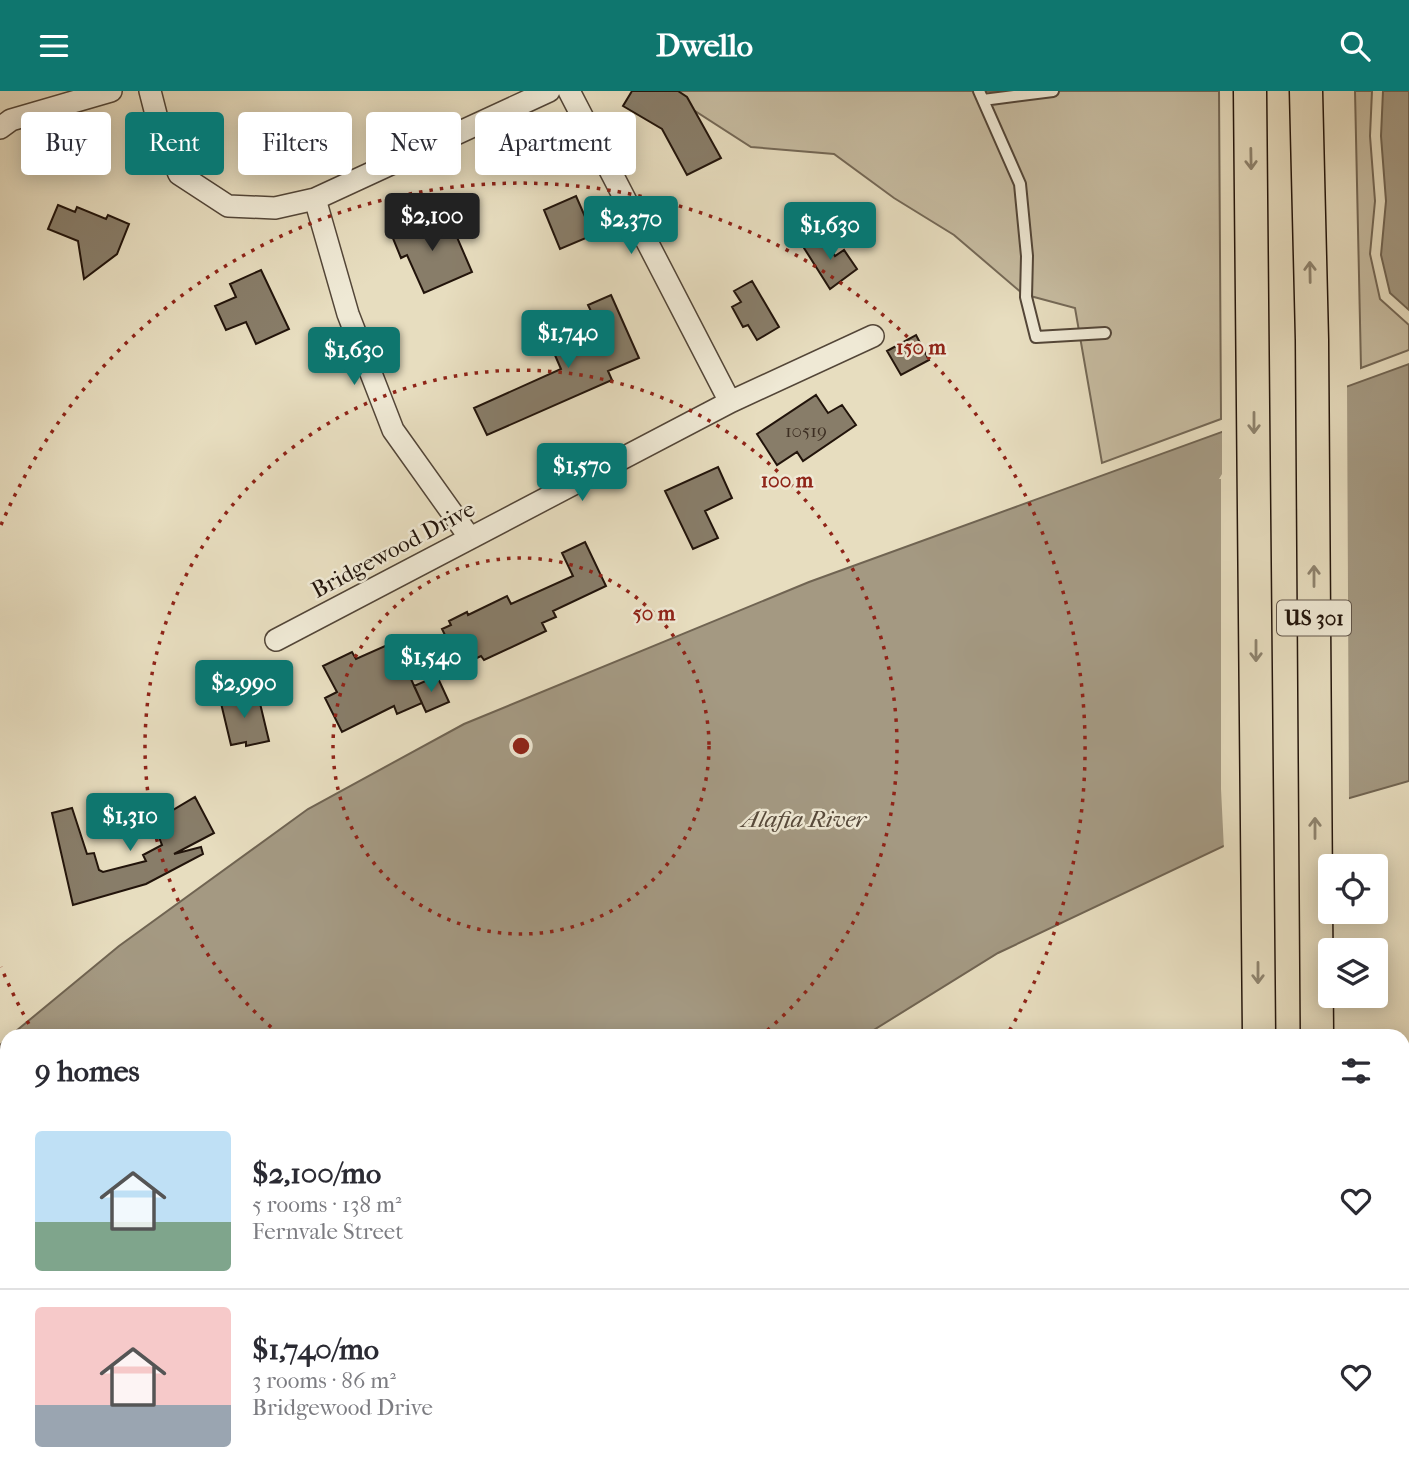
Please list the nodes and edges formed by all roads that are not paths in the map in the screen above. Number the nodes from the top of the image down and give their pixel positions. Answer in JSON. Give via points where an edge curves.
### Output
{"nodes":[{"id":1,"x":111,"y":91,"type":"edge"},
{"id":2,"x":150,"y":91,"type":"edge"},
{"id":3,"x":549,"y":91,"type":"edge"},
{"id":4,"x":569,"y":91,"type":"edge"},
{"id":5,"x":1053,"y":91,"type":"edge"},
{"id":6,"x":1250,"y":91,"type":"edge"},
{"id":7,"x":1306,"y":91,"type":"edge"},
{"id":8,"x":981,"y":95,"type":"edge"},
{"id":9,"x":0,"y":128,"type":"edge"},
{"id":10,"x":315,"y":198,"type":"junction"},
{"id":11,"x":1105,"y":333,"type":"dead end"},
{"id":12,"x":873,"y":336,"type":"dead end"},
{"id":13,"x":730,"y":402,"type":"junction"},
{"id":14,"x":470,"y":538,"type":"junction"},
{"id":15,"x":276,"y":640,"type":"dead end"},
{"id":16,"x":1259,"y":1029,"type":"edge"},
{"id":17,"x":1317,"y":1029,"type":"edge"}],
"edges":[{"from":1,"to":9,"type":"street","via":[[11,120]]},
{"from":2,"to":10,"type":"street","via":[[179,174],[228,206],[275,208]]},
{"from":3,"to":10,"type":"street"},
{"from":4,"to":13,"type":"street"},
{"from":5,"to":8,"type":"lane"},
{"from":6,"to":16,"type":"main road","number":"US 301","one_way":true},
{"from":17,"to":7,"type":"main road","number":"US 301","one_way":true},
{"from":8,"to":11,"type":"lane","via":[[1020,184],[1026,297],[1036,337]]},
{"from":10,"to":14,"type":"street","via":[[348,314],[393,430]]},
{"from":12,"to":13,"type":"street","name":"Bridgewood Drive"},
{"from":13,"to":14,"type":"street","name":"Bridgewood Drive"},
{"from":14,"to":15,"type":"street","name":"Bridgewood Drive"}]}
